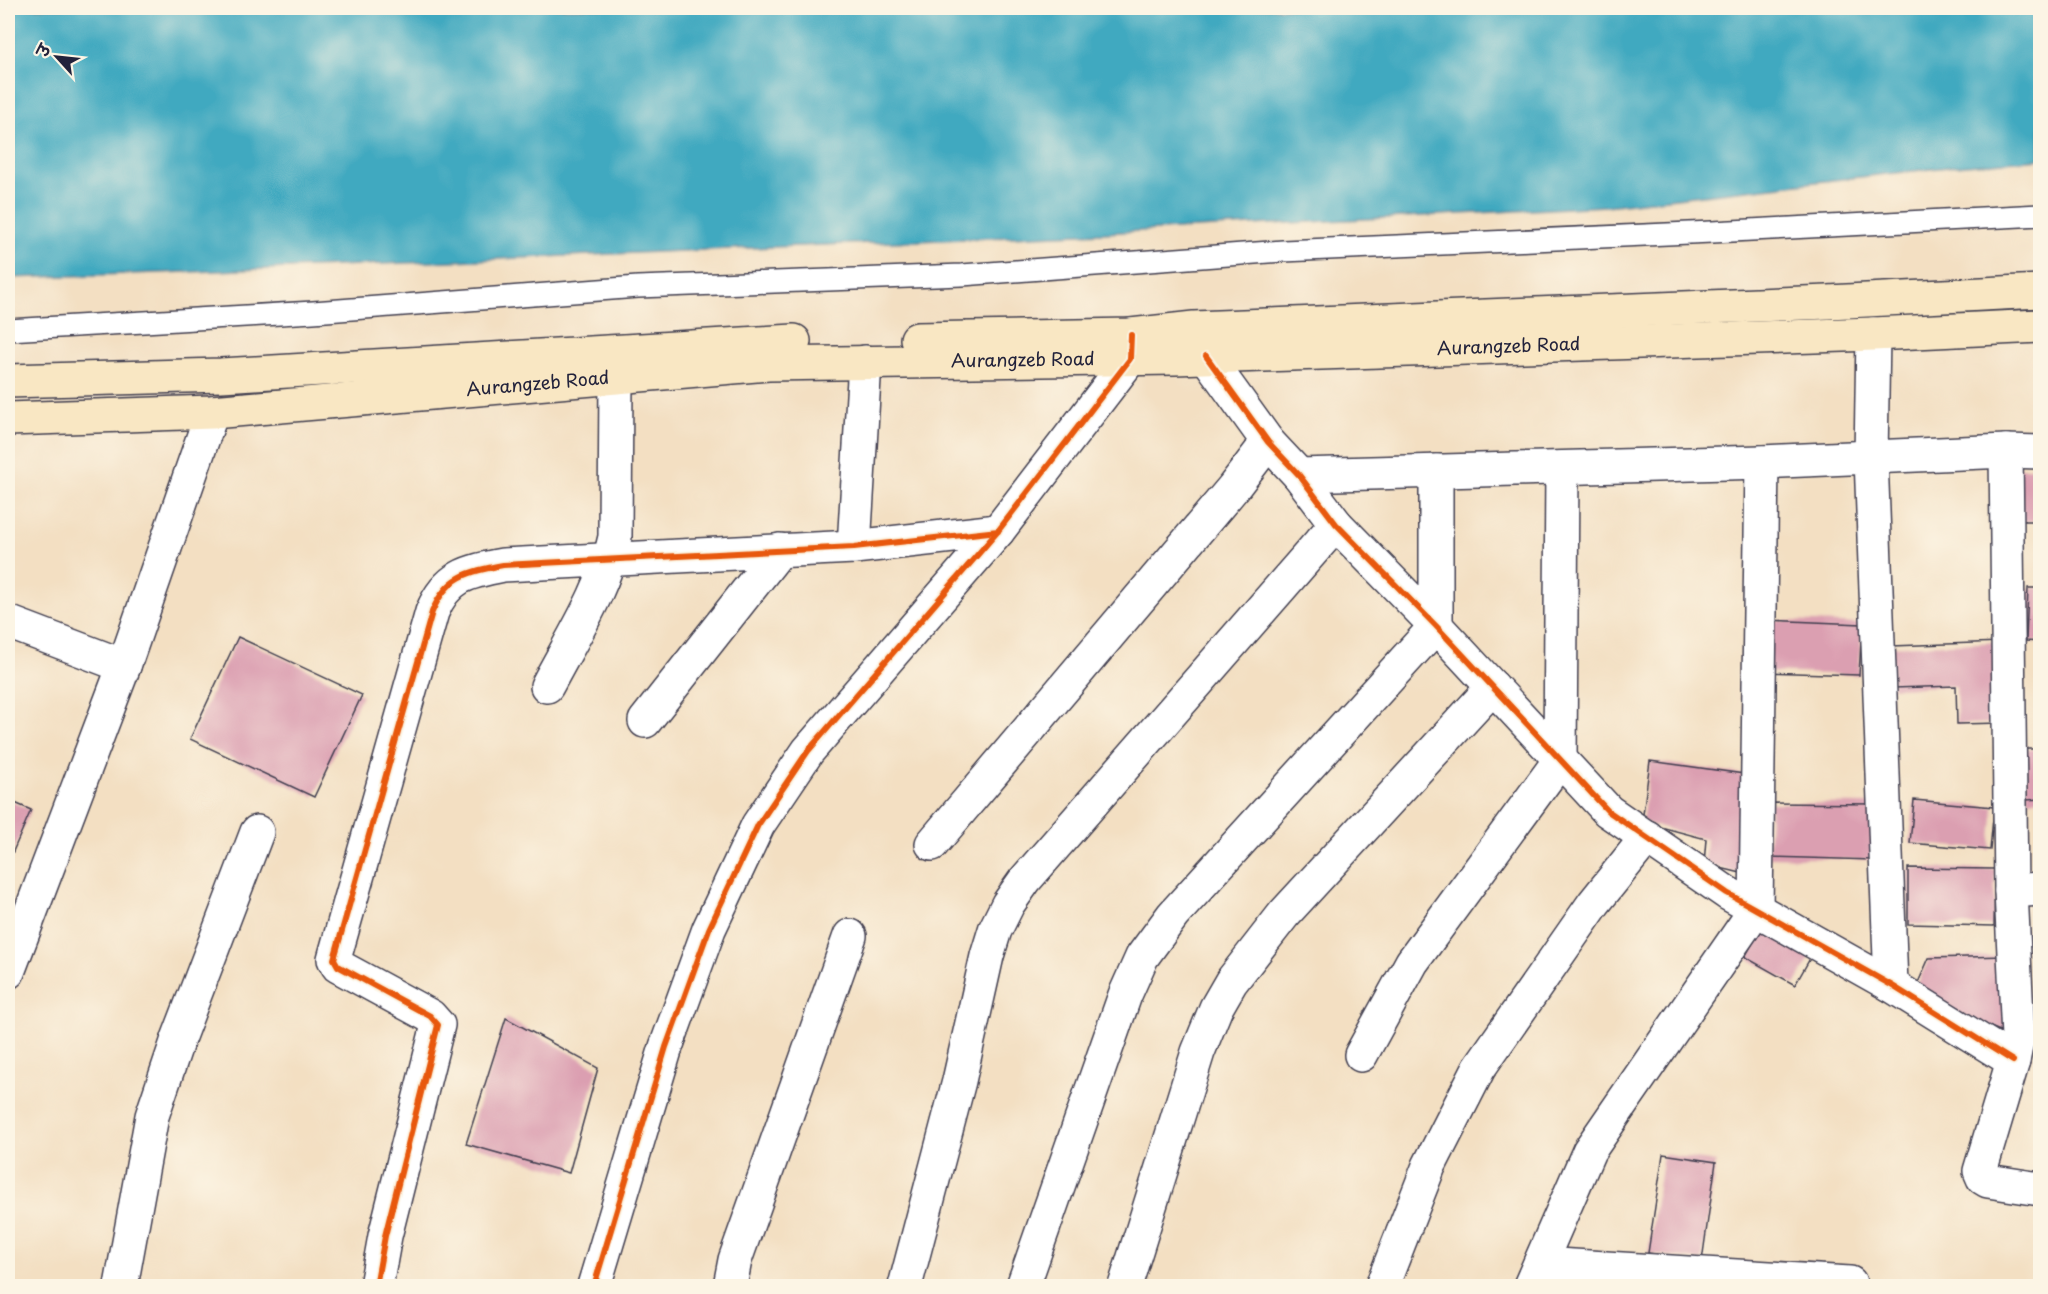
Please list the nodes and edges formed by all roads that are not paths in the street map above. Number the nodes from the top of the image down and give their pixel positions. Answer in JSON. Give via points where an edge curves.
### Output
{"nodes":[{"id":1,"x":2040,"y":215,"type":"edge"},
{"id":2,"x":2040,"y":291,"type":"edge"},
{"id":3,"x":2040,"y":326,"type":"edge"},
{"id":4,"x":8,"y":330,"type":"edge"},
{"id":5,"x":1873,"y":333,"type":"junction"},
{"id":6,"x":1131,"y":347,"type":"junction"},
{"id":7,"x":1206,"y":356,"type":"junction"},
{"id":8,"x":865,"y":362,"type":"junction"},
{"id":9,"x":616,"y":377,"type":"junction"},
{"id":10,"x":8,"y":381,"type":"edge"},
{"id":11,"x":212,"y":412,"type":"junction"},
{"id":12,"x":8,"y":419,"type":"edge"},
{"id":13,"x":1268,"y":442,"type":"junction"},
{"id":14,"x":2006,"y":451,"type":"junction"},
{"id":15,"x":2040,"y":452,"type":"edge"},
{"id":16,"x":1871,"y":458,"type":"junction"},
{"id":17,"x":1762,"y":462,"type":"junction"},
{"id":18,"x":1562,"y":468,"type":"junction"},
{"id":19,"x":1436,"y":471,"type":"junction"},
{"id":20,"x":1299,"y":475,"type":"junction"},
{"id":21,"x":1336,"y":524,"type":"junction"},
{"id":22,"x":998,"y":531,"type":"junction"},
{"id":23,"x":854,"y":547,"type":"junction"},
{"id":24,"x":780,"y":550,"type":"junction"},
{"id":25,"x":610,"y":559,"type":"junction"},
{"id":26,"x":8,"y":622,"type":"edge"},
{"id":27,"x":1436,"y":626,"type":"junction"},
{"id":28,"x":124,"y":666,"type":"junction"},
{"id":29,"x":547,"y":686,"type":"dead end"},
{"id":30,"x":1493,"y":687,"type":"junction"},
{"id":31,"x":645,"y":721,"type":"dead end"},
{"id":32,"x":1560,"y":760,"type":"junction"},
{"id":33,"x":257,"y":832,"type":"dead end"},
{"id":34,"x":1647,"y":837,"type":"junction"},
{"id":35,"x":932,"y":844,"type":"dead end"},
{"id":36,"x":2026,"y":890,"type":"edge"},
{"id":37,"x":1755,"y":909,"type":"junction"},
{"id":38,"x":850,"y":936,"type":"dead end"},
{"id":39,"x":8,"y":972,"type":"edge"},
{"id":40,"x":1891,"y":985,"type":"junction"},
{"id":41,"x":1361,"y":1055,"type":"dead end"},
{"id":42,"x":2013,"y":1061,"type":"junction"},
{"id":43,"x":2040,"y":1189,"type":"edge"},
{"id":44,"x":1535,"y":1275,"type":"edge"},
{"id":45,"x":1850,"y":1283,"type":"dead end"},
{"id":46,"x":122,"y":1287,"type":"edge"},
{"id":47,"x":376,"y":1287,"type":"edge"},
{"id":48,"x":594,"y":1287,"type":"edge"},
{"id":49,"x":730,"y":1287,"type":"edge"},
{"id":50,"x":905,"y":1287,"type":"edge"},
{"id":51,"x":1023,"y":1287,"type":"edge"},
{"id":52,"x":1125,"y":1287,"type":"edge"},
{"id":53,"x":1382,"y":1287,"type":"edge"}],
"edges":[{"from":1,"to":4,"type":"lane","via":[[1283,251],[962,275],[638,287]]},
{"from":2,"to":6,"type":"main road","name":"Aurangzeb Road","via":[[1194,328]]},
{"from":3,"to":5,"type":"main road","name":"Aurangzeb Road"},
{"from":5,"to":7,"type":"main road","name":"Aurangzeb Road"},
{"from":5,"to":16,"type":"street"},
{"from":6,"to":7,"type":"main road","name":"Aurangzeb Road"},
{"from":6,"to":8,"type":"main road","name":"Aurangzeb Road"},
{"from":6,"to":10,"type":"main road","name":"Aurangzeb Road","via":[[767,341],[221,375]]},
{"from":6,"to":22,"type":"street"},
{"from":7,"to":13,"type":"street"},
{"from":8,"to":9,"type":"main road","name":"Aurangzeb Road","via":[[768,364]]},
{"from":8,"to":23,"type":"street"},
{"from":9,"to":11,"type":"main road","name":"Aurangzeb Road"},
{"from":9,"to":25,"type":"street","via":[[615,537]]},
{"from":11,"to":12,"type":"main road","name":"Aurangzeb Road"},
{"from":11,"to":28,"type":"street"},
{"from":13,"to":20,"type":"street"},
{"from":13,"to":35,"type":"street"},
{"from":14,"to":15,"type":"street"},
{"from":14,"to":16,"type":"street"},
{"from":14,"to":36,"type":"street"},
{"from":16,"to":17,"type":"street"},
{"from":16,"to":40,"type":"street"},
{"from":17,"to":18,"type":"street"},
{"from":17,"to":37,"type":"street"},
{"from":18,"to":19,"type":"street"},
{"from":18,"to":32,"type":"street"},
{"from":19,"to":20,"type":"street"},
{"from":19,"to":27,"type":"street"},
{"from":20,"to":21,"type":"street"},
{"from":21,"to":27,"type":"street"},
{"from":21,"to":50,"type":"street","via":[[1008,904],[987,956],[959,1082]]},
{"from":22,"to":23,"type":"street"},
{"from":22,"to":48,"type":"street","via":[[808,751],[758,825],[710,929],[666,1047]]},
{"from":23,"to":24,"type":"street"},
{"from":24,"to":25,"type":"street"},
{"from":24,"to":31,"type":"street"},
{"from":25,"to":29,"type":"street","via":[[602,582]]},
{"from":25,"to":47,"type":"street","via":[[477,570],[461,575],[447,587],[432,612],[334,959],[338,966],[430,1016],[438,1025]]},
{"from":26,"to":28,"type":"street"},
{"from":27,"to":30,"type":"street"},
{"from":27,"to":51,"type":"street","via":[[1173,915],[1142,957],[1101,1059]]},
{"from":28,"to":39,"type":"street"},
{"from":30,"to":32,"type":"street"},
{"from":30,"to":52,"type":"street","via":[[1284,914],[1231,982],[1198,1052]]},
{"from":32,"to":34,"type":"street","via":[[1608,811]]},
{"from":32,"to":41,"type":"street","via":[[1412,963]]},
{"from":33,"to":46,"type":"street","via":[[152,1116]]},
{"from":34,"to":37,"type":"street"},
{"from":34,"to":53,"type":"street","via":[[1594,903],[1479,1068],[1429,1166]]},
{"from":36,"to":42,"type":"street","via":[[2018,1037]]},
{"from":37,"to":40,"type":"street"},
{"from":37,"to":44,"type":"street","via":[[1588,1151]]},
{"from":38,"to":49,"type":"street","via":[[735,1260]]},
{"from":40,"to":42,"type":"street"},
{"from":42,"to":43,"type":"street","via":[[1980,1171],[1988,1181]]},
{"from":44,"to":45,"type":"street"}]}
